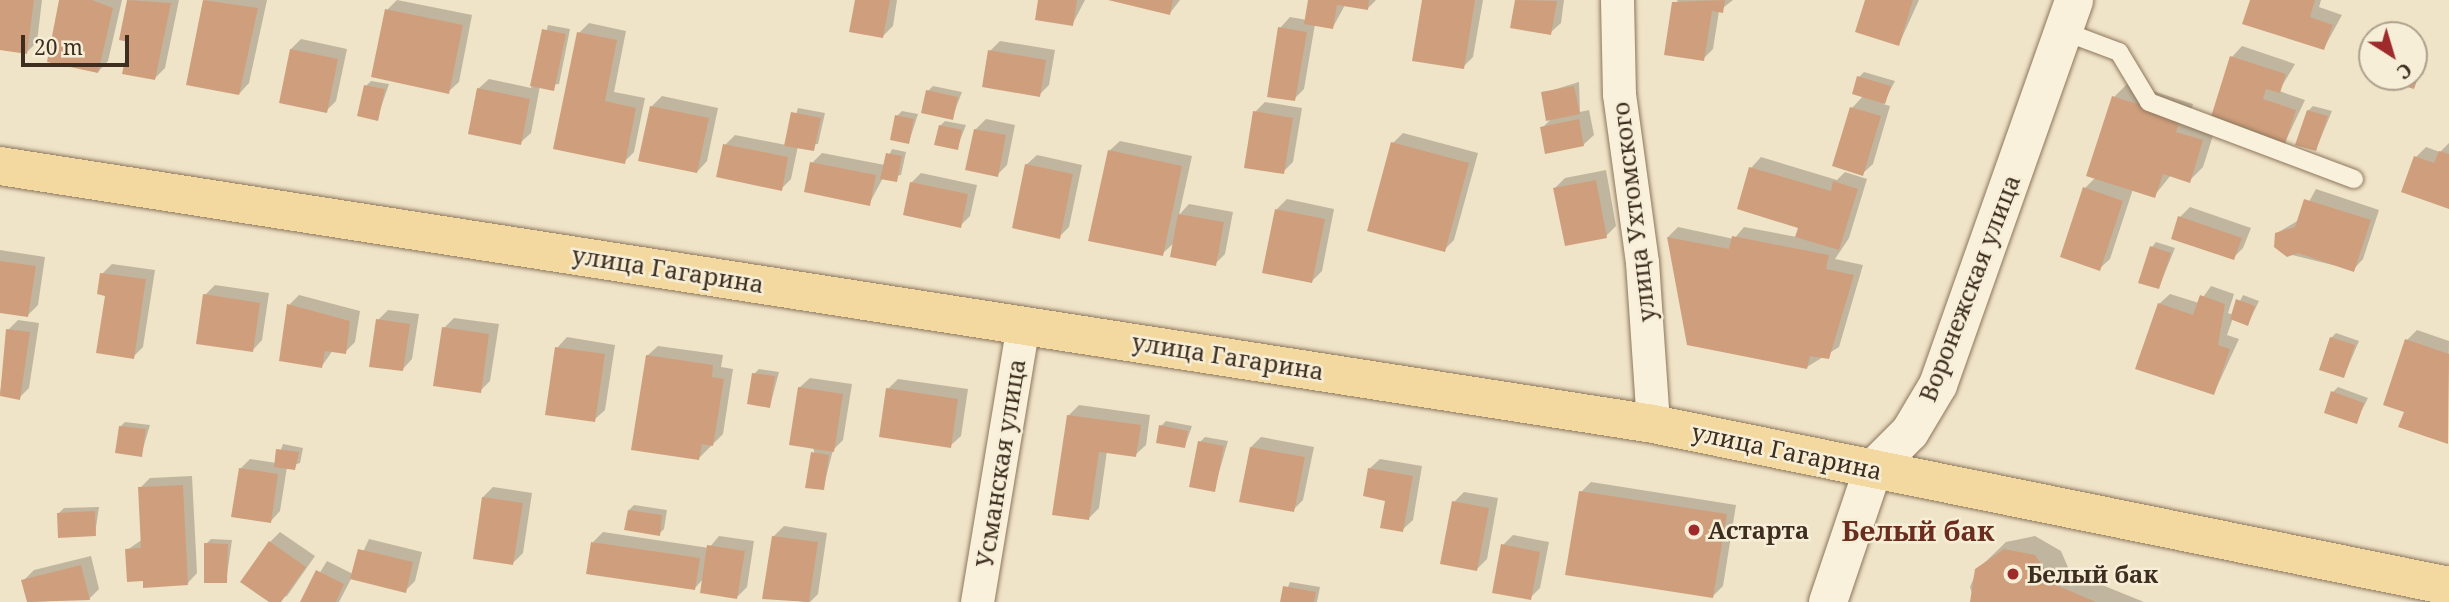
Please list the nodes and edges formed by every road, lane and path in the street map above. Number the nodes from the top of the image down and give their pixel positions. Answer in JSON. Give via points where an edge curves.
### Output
{"nodes":[{"id":1,"x":1617,"y":0,"type":"edge"},
{"id":2,"x":2068,"y":16,"type":"edge"},
{"id":3,"x":0,"y":166,"type":"edge"},
{"id":4,"x":2354,"y":178,"type":"dead end"},
{"id":5,"x":1023,"y":324,"type":"junction"},
{"id":6,"x":1653,"y":424,"type":"junction"},
{"id":7,"x":1873,"y":469,"type":"junction"},
{"id":8,"x":2449,"y":586,"type":"edge"},
{"id":9,"x":977,"y":602,"type":"edge"},
{"id":10,"x":1828,"y":602,"type":"edge"}],
"edges":[{"from":1,"to":6,"type":"street","name":"улица Ухтомского","via":[[1619,94],[1642,261]]},
{"from":2,"to":4,"type":"lane","via":[[2119,52],[2149,102]]},
{"from":2,"to":7,"type":"street","name":"Воронежская улица","via":[[1938,385],[1910,432]]},
{"from":3,"to":5,"type":"main road","name":"улица Гагарина"},
{"from":5,"to":6,"type":"main road","name":"улица Гагарина"},
{"from":5,"to":9,"type":"street","name":"Усманская улица"},
{"from":6,"to":7,"type":"main road","name":"улица Гагарина"},
{"from":7,"to":8,"type":"main road","name":"улица Гагарина"},
{"from":7,"to":10,"type":"street","name":"Воронежская улица"}]}
